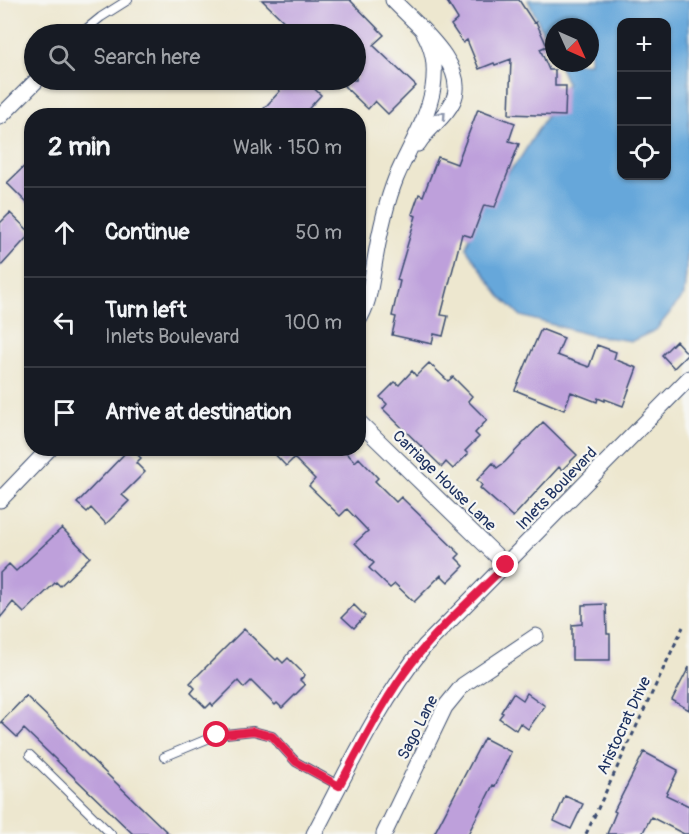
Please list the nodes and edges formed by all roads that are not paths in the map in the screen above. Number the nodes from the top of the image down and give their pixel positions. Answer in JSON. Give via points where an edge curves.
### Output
{"nodes":[{"id":1,"x":128,"y":0,"type":"edge"},
{"id":2,"x":393,"y":0,"type":"edge"},
{"id":3,"x":92,"y":24,"type":"edge"},
{"id":4,"x":423,"y":31,"type":"junction"},
{"id":5,"x":27,"y":90,"type":"edge"},
{"id":6,"x":0,"y":117,"type":"edge"},
{"id":7,"x":396,"y":179,"type":"junction"},
{"id":8,"x":366,"y":300,"type":"edge"},
{"id":9,"x":689,"y":378,"type":"edge"},
{"id":10,"x":366,"y":429,"type":"edge"},
{"id":11,"x":42,"y":456,"type":"edge"},
{"id":12,"x":0,"y":500,"type":"edge"},
{"id":13,"x":506,"y":565,"type":"junction"},
{"id":14,"x":536,"y":636,"type":"dead end"},
{"id":15,"x":30,"y":754,"type":"dead end"},
{"id":16,"x":164,"y":757,"type":"dead end"},
{"id":17,"x":339,"y":786,"type":"junction"},
{"id":18,"x":111,"y":834,"type":"edge"},
{"id":19,"x":314,"y":834,"type":"edge"},
{"id":20,"x":384,"y":834,"type":"edge"}],
"edges":[{"from":1,"to":3,"type":"lane"},
{"from":2,"to":4,"type":"street"},
{"from":4,"to":7,"type":"street","via":[[435,62],[433,87]]},
{"from":7,"to":4,"type":"street","one_way":true,"via":[[423,137],[449,108],[457,90],[453,69]]},
{"from":5,"to":6,"type":"street"},
{"from":7,"to":8,"type":"street","via":[[380,230]]},
{"from":9,"to":13,"type":"street","name":"Inlets Boulevard"},
{"from":10,"to":13,"type":"street","name":"Carriage House Lane"},
{"from":11,"to":12,"type":"street"},
{"from":13,"to":17,"type":"street","name":"Inlets Boulevard","via":[[412,662],[386,700]]},
{"from":14,"to":20,"type":"street","name":"Sago Lane","via":[[458,690],[445,707]]},
{"from":15,"to":18,"type":"lane"},
{"from":16,"to":17,"type":"lane","via":[[217,735],[253,731],[272,736],[296,762]]},
{"from":17,"to":19,"type":"street","name":"Inlets Boulevard"}]}
